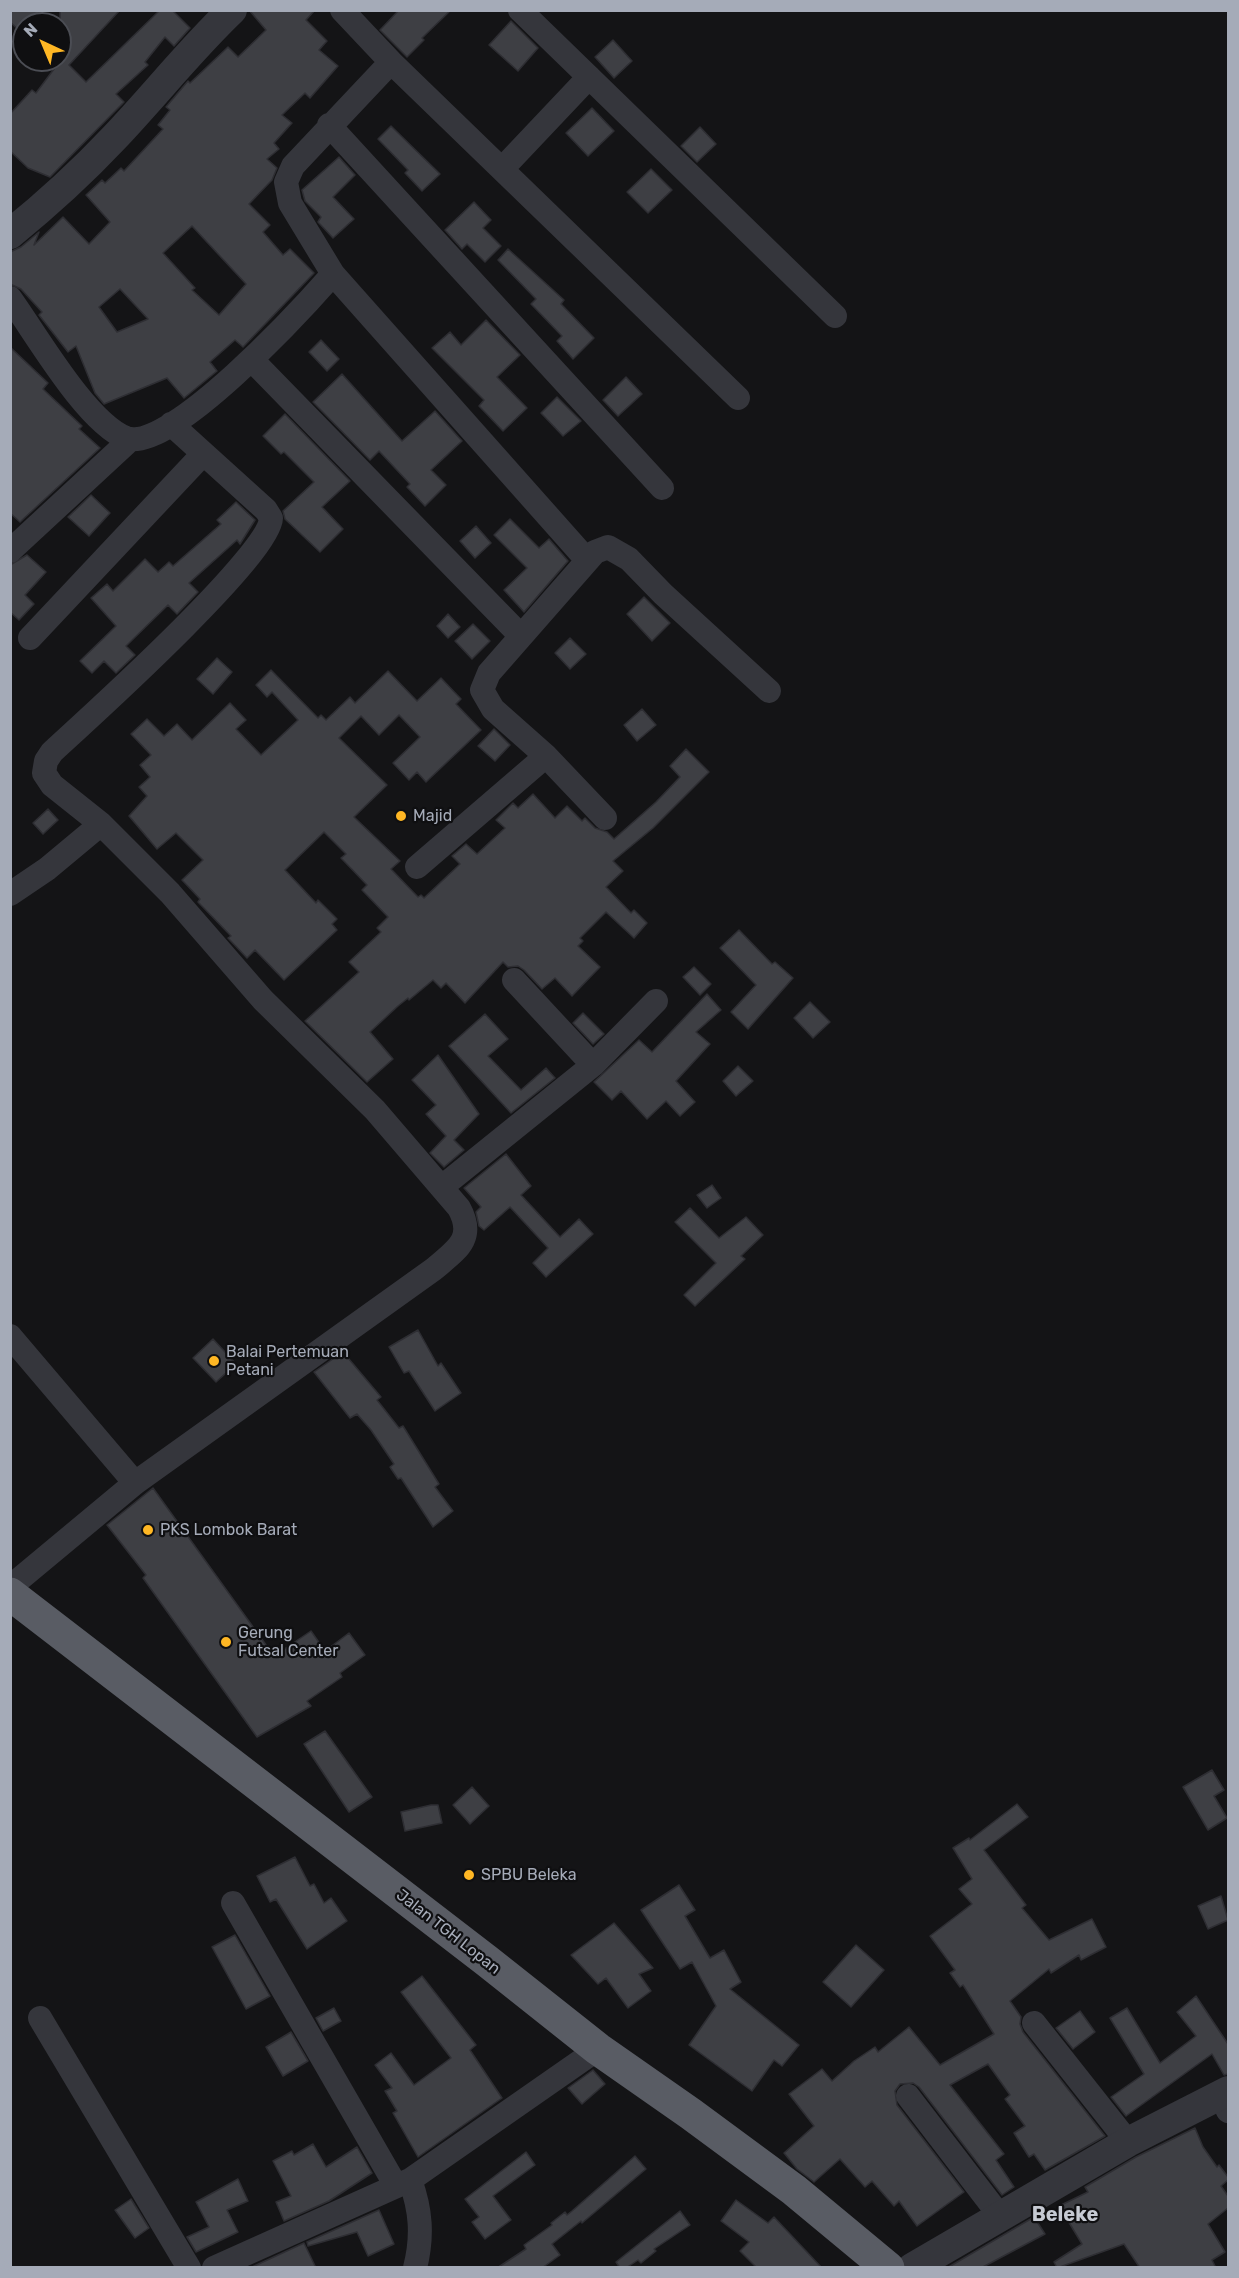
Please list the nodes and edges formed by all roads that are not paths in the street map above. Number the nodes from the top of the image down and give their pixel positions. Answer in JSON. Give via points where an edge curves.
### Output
{"nodes":[{"id":1,"x":232,"y":10,"type":"edge"},
{"id":2,"x":342,"y":10,"type":"edge"},
{"id":3,"x":520,"y":10,"type":"edge"},
{"id":4,"x":391,"y":62,"type":"junction"},
{"id":5,"x":589,"y":76,"type":"junction"},
{"id":6,"x":329,"y":125,"type":"junction"},
{"id":7,"x":502,"y":169,"type":"junction"},
{"id":8,"x":10,"y":234,"type":"edge"},
{"id":9,"x":333,"y":274,"type":"junction"},
{"id":10,"x":10,"y":298,"type":"edge"},
{"id":11,"x":836,"y":316,"type":"dead end"},
{"id":12,"x":253,"y":361,"type":"junction"},
{"id":13,"x":738,"y":398,"type":"dead end"},
{"id":14,"x":171,"y":424,"type":"junction"},
{"id":15,"x":131,"y":439,"type":"junction"},
{"id":16,"x":203,"y":454,"type":"junction"},
{"id":17,"x":662,"y":488,"type":"dead end"},
{"id":18,"x":10,"y":551,"type":"edge"},
{"id":19,"x":587,"y":560,"type":"junction"},
{"id":20,"x":521,"y":636,"type":"junction"},
{"id":21,"x":30,"y":638,"type":"dead end"},
{"id":22,"x":769,"y":691,"type":"dead end"},
{"id":23,"x":546,"y":756,"type":"junction"},
{"id":24,"x":605,"y":818,"type":"dead end"},
{"id":25,"x":101,"y":824,"type":"junction"},
{"id":26,"x":417,"y":867,"type":"dead end"},
{"id":27,"x":10,"y":894,"type":"edge"},
{"id":28,"x":514,"y":980,"type":"dead end"},
{"id":29,"x":656,"y":1001,"type":"dead end"},
{"id":30,"x":593,"y":1065,"type":"junction"},
{"id":31,"x":443,"y":1186,"type":"junction"},
{"id":32,"x":10,"y":1336,"type":"edge"},
{"id":33,"x":135,"y":1483,"type":"junction"},
{"id":34,"x":10,"y":1587,"type":"edge"},
{"id":35,"x":10,"y":1594,"type":"edge"},
{"id":36,"x":233,"y":1903,"type":"dead end"},
{"id":37,"x":40,"y":2018,"type":"dead end"},
{"id":38,"x":1034,"y":2023,"type":"dead end"},
{"id":39,"x":598,"y":2049,"type":"junction"},
{"id":40,"x":908,"y":2096,"type":"dead end"},
{"id":41,"x":1226,"y":2099,"type":"edge"},
{"id":42,"x":1128,"y":2142,"type":"junction"},
{"id":43,"x":403,"y":2183,"type":"junction"},
{"id":44,"x":1000,"y":2216,"type":"junction"},
{"id":45,"x":189,"y":2268,"type":"edge"},
{"id":46,"x":214,"y":2268,"type":"edge"},
{"id":47,"x":415,"y":2268,"type":"edge"},
{"id":48,"x":888,"y":2268,"type":"edge"},
{"id":49,"x":912,"y":2268,"type":"edge"}],
"edges":[{"from":1,"to":8,"type":"street","via":[[115,138]]},
{"from":2,"to":4,"type":"street"},
{"from":3,"to":5,"type":"street"},
{"from":4,"to":6,"type":"street"},
{"from":4,"to":7,"type":"street"},
{"from":5,"to":7,"type":"street"},
{"from":5,"to":11,"type":"street"},
{"from":6,"to":9,"type":"street","via":[[293,166],[286,192]]},
{"from":6,"to":17,"type":"street"},
{"from":7,"to":13,"type":"street"},
{"from":9,"to":12,"type":"street"},
{"from":9,"to":19,"type":"street"},
{"from":10,"to":15,"type":"street","via":[[92,412],[112,430]]},
{"from":12,"to":14,"type":"street"},
{"from":12,"to":20,"type":"street"},
{"from":14,"to":15,"type":"street","via":[[149,436]]},
{"from":14,"to":16,"type":"street"},
{"from":15,"to":18,"type":"street"},
{"from":16,"to":21,"type":"street"},
{"from":16,"to":25,"type":"street","via":[[268,512],[270,527],[181,631],[48,756],[44,770],[48,780]]},
{"from":19,"to":20,"type":"street"},
{"from":19,"to":22,"type":"street","via":[[603,548],[621,553]]},
{"from":20,"to":23,"type":"street","via":[[489,673],[482,690],[493,709]]},
{"from":23,"to":24,"type":"street"},
{"from":23,"to":26,"type":"street"},
{"from":25,"to":27,"type":"street"},
{"from":25,"to":31,"type":"street","via":[[170,893],[262,1000],[375,1110]]},
{"from":28,"to":30,"type":"street"},
{"from":29,"to":30,"type":"street"},
{"from":30,"to":31,"type":"street"},
{"from":31,"to":33,"type":"street","via":[[466,1222],[464,1239],[454,1251]]},
{"from":32,"to":33,"type":"street"},
{"from":33,"to":34,"type":"street"},
{"from":35,"to":39,"type":"highway","name":"Jalan TGH Lopan"},
{"from":36,"to":43,"type":"street"},
{"from":37,"to":45,"type":"street"},
{"from":38,"to":42,"type":"street"},
{"from":39,"to":43,"type":"street"},
{"from":39,"to":48,"type":"highway","name":"Jalan TGH Lopan","via":[[794,2190]]},
{"from":40,"to":44,"type":"street"},
{"from":41,"to":42,"type":"street"},
{"from":42,"to":44,"type":"street"},
{"from":43,"to":46,"type":"street"},
{"from":43,"to":47,"type":"street","via":[[420,2218]]},
{"from":44,"to":49,"type":"street"}]}
